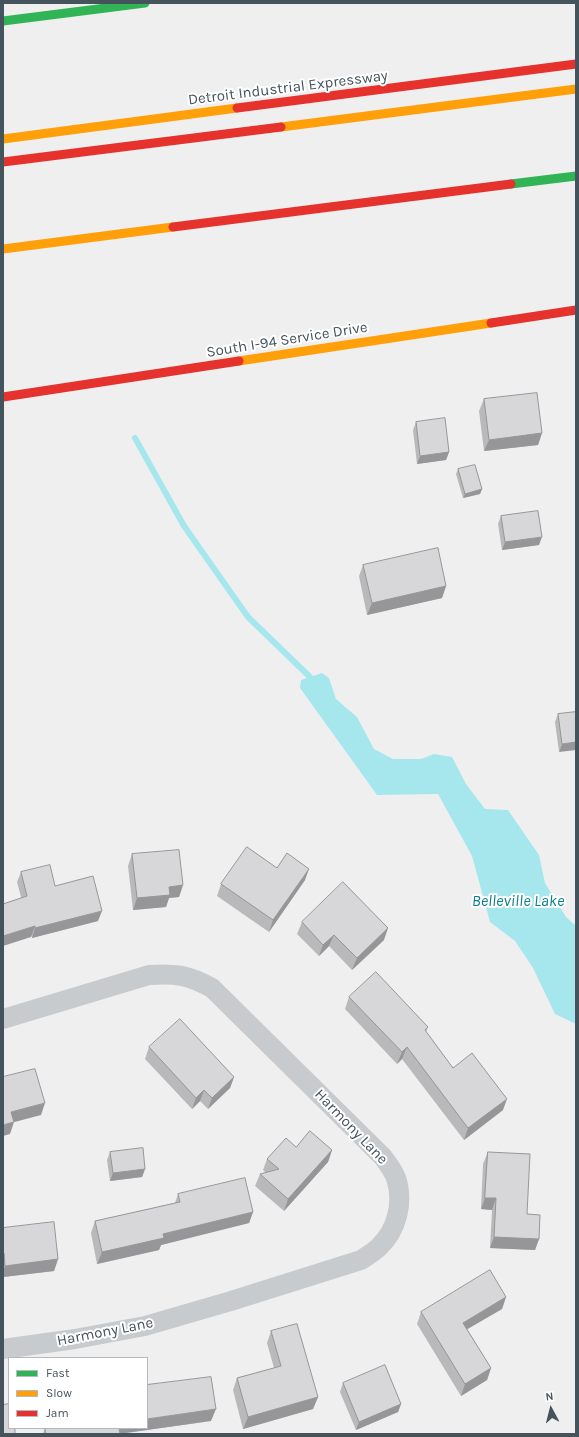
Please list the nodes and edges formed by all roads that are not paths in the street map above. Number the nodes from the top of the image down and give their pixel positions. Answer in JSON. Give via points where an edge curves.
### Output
{"nodes":[{"id":1,"x":145,"y":3,"type":"edge"},
{"id":2,"x":3,"y":21,"type":"edge"},
{"id":3,"x":576,"y":64,"type":"edge"},
{"id":4,"x":576,"y":88,"type":"edge"},
{"id":5,"x":3,"y":139,"type":"edge"},
{"id":6,"x":3,"y":162,"type":"edge"},
{"id":7,"x":576,"y":176,"type":"edge"},
{"id":8,"x":3,"y":249,"type":"edge"},
{"id":9,"x":576,"y":310,"type":"edge"},
{"id":10,"x":3,"y":398,"type":"edge"},
{"id":11,"x":3,"y":1020,"type":"edge"},
{"id":12,"x":3,"y":1349,"type":"edge"}],
"edges":[{"from":1,"to":2,"type":"main road"},
{"from":3,"to":5,"type":"main road","name":"Detroit Industrial Expressway"},
{"from":4,"to":6,"type":"main road"},
{"from":7,"to":8,"type":"main road"},
{"from":9,"to":10,"type":"main road","name":"South I-94 Service Drive"},
{"from":11,"to":12,"type":"street","name":"Harmony Lane","via":[[149,976],[167,974],[197,980],[212,988],[383,1157],[395,1178],[398,1196],[398,1210],[393,1229],[378,1248],[361,1260],[145,1326]]}]}
